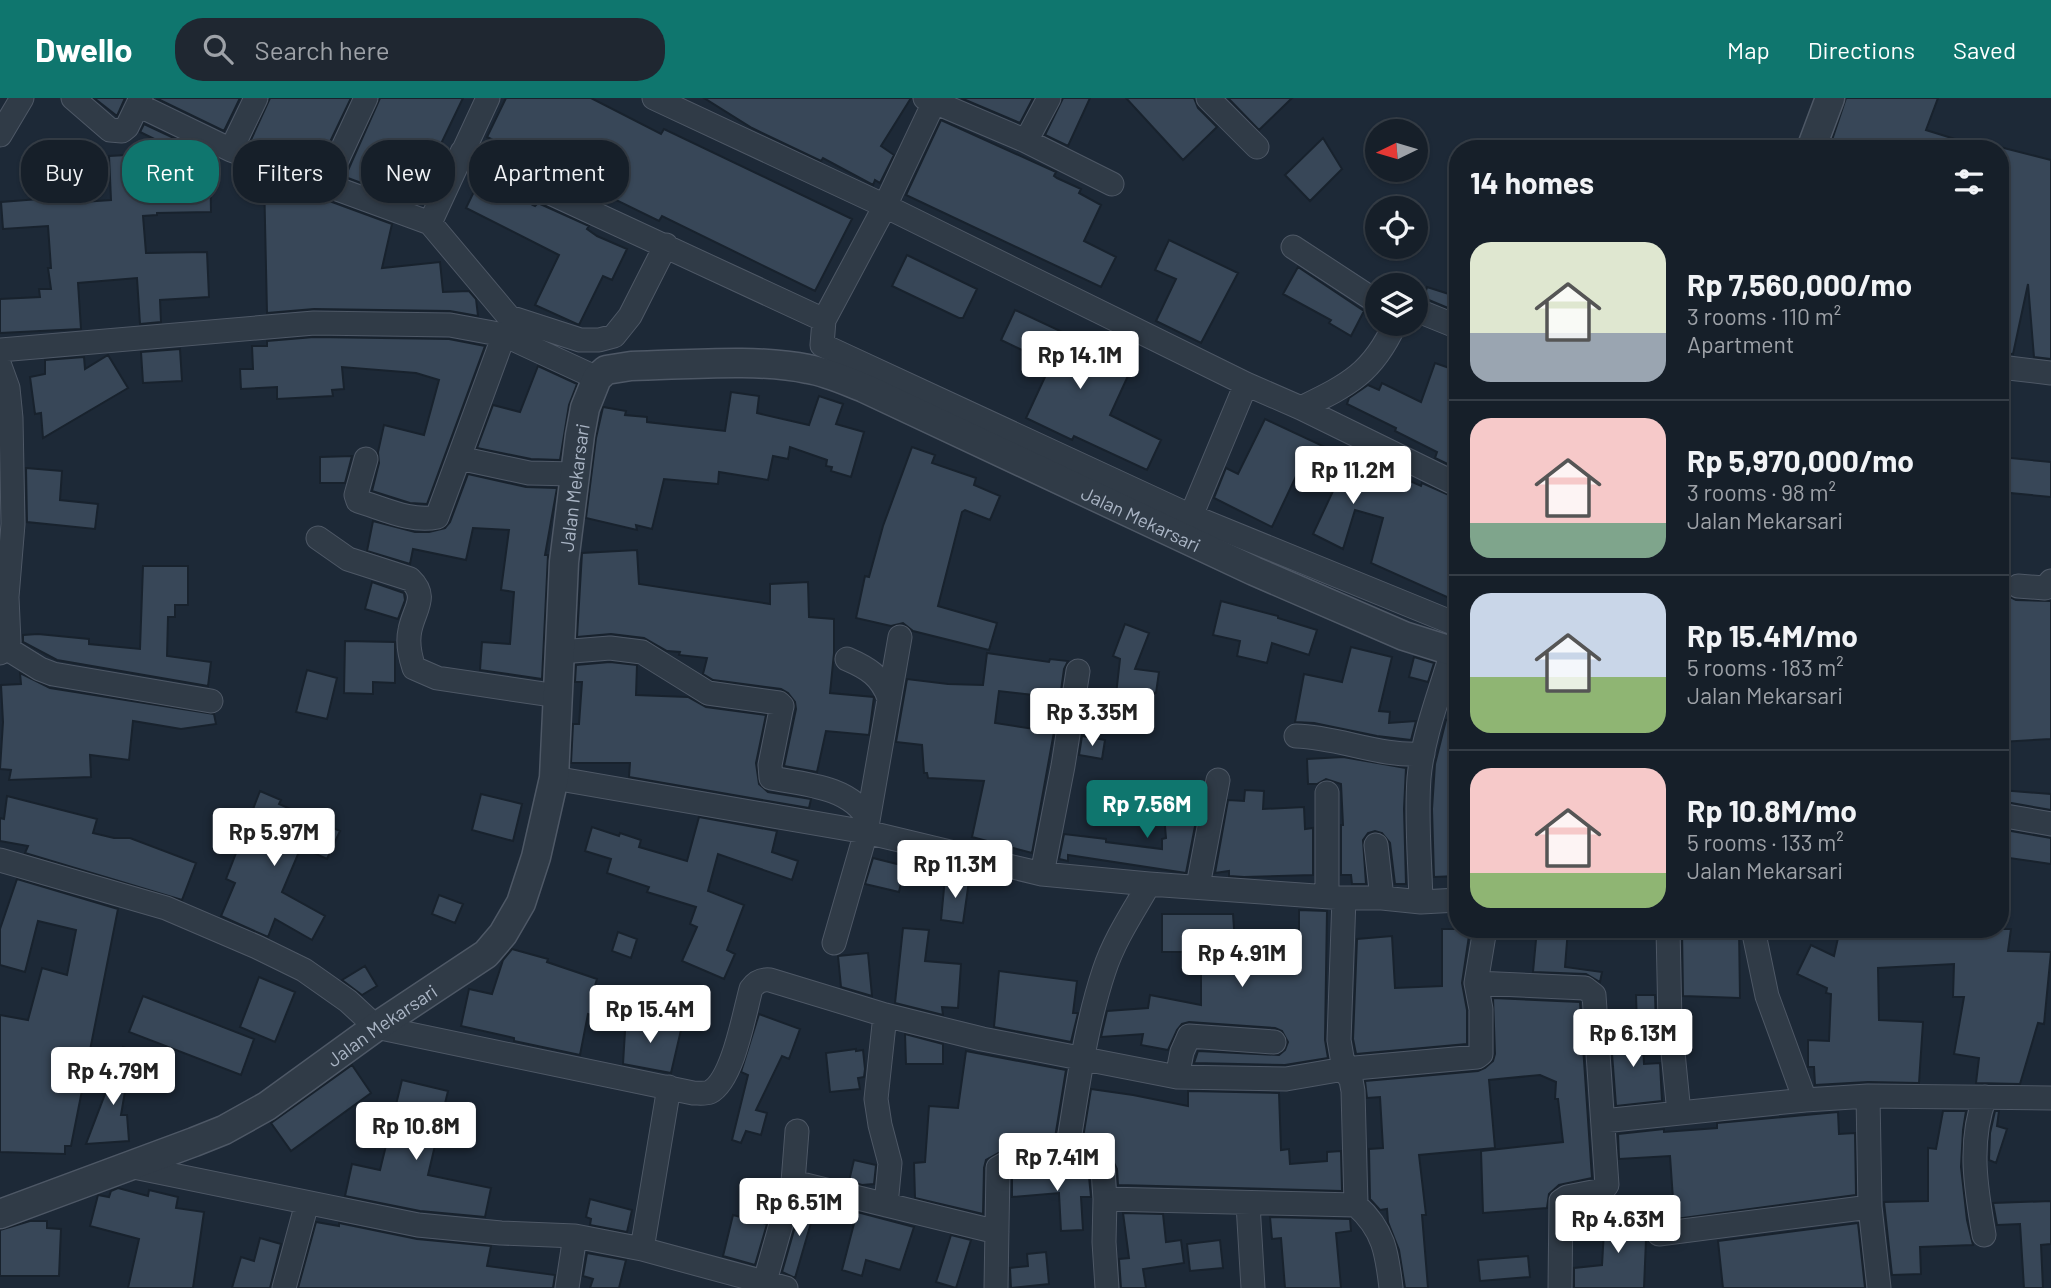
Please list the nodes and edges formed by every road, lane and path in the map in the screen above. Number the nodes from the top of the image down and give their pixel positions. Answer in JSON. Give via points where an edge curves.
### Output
{"nodes":[{"id":1,"x":22,"y":98,"type":"edge"},
{"id":2,"x":72,"y":98,"type":"edge"},
{"id":3,"x":256,"y":98,"type":"edge"},
{"id":4,"x":366,"y":98,"type":"edge"},
{"id":5,"x":488,"y":98,"type":"edge"},
{"id":6,"x":654,"y":98,"type":"edge"},
{"id":7,"x":1049,"y":98,"type":"edge"},
{"id":8,"x":1208,"y":98,"type":"edge"},
{"id":9,"x":1830,"y":98,"type":"edge"},
{"id":10,"x":932,"y":100,"type":"edge"},
{"id":11,"x":140,"y":102,"type":"edge"},
{"id":12,"x":0,"y":135,"type":"edge"},
{"id":13,"x":346,"y":140,"type":"edge"},
{"id":14,"x":1814,"y":140,"type":"edge"},
{"id":15,"x":1026,"y":141,"type":"junction"},
{"id":16,"x":1258,"y":147,"type":"dead end"},
{"id":17,"x":231,"y":150,"type":"joint"},
{"id":18,"x":463,"y":152,"type":"junction"},
{"id":19,"x":1112,"y":184,"type":"dead end"},
{"id":20,"x":347,"y":192,"type":"edge"},
{"id":21,"x":885,"y":206,"type":"junction"},
{"id":22,"x":430,"y":223,"type":"junction"},
{"id":23,"x":666,"y":245,"type":"junction"},
{"id":24,"x":1293,"y":247,"type":"dead end"},
{"id":25,"x":1365,"y":294,"type":"edge"},
{"id":26,"x":1428,"y":315,"type":"edge"},
{"id":27,"x":824,"y":320,"type":"junction"},
{"id":28,"x":1449,"y":323,"type":"edge"},
{"id":29,"x":504,"y":335,"type":"junction"},
{"id":30,"x":1389,"y":336,"type":"edge"},
{"id":31,"x":0,"y":350,"type":"edge"},
{"id":32,"x":0,"y":366,"type":"edge"},
{"id":33,"x":2009,"y":368,"type":"edge"},
{"id":34,"x":2051,"y":373,"type":"edge"},
{"id":35,"x":597,"y":378,"type":"junction"},
{"id":36,"x":1246,"y":384,"type":"junction"},
{"id":37,"x":1301,"y":408,"type":"junction"},
{"id":38,"x":459,"y":458,"type":"junction"},
{"id":39,"x":366,"y":459,"type":"dead end"},
{"id":40,"x":575,"y":474,"type":"junction"},
{"id":41,"x":1449,"y":481,"type":"edge"},
{"id":42,"x":1191,"y":516,"type":"junction"},
{"id":43,"x":318,"y":538,"type":"dead end"},
{"id":44,"x":2051,"y":581,"type":"edge"},
{"id":45,"x":2018,"y":586,"type":"dead end"},
{"id":46,"x":1449,"y":621,"type":"edge"},
{"id":47,"x":900,"y":637,"type":"dead end"},
{"id":48,"x":3,"y":650,"type":"edge"},
{"id":49,"x":1449,"y":651,"type":"edge"},
{"id":50,"x":560,"y":652,"type":"junction"},
{"id":51,"x":847,"y":659,"type":"dead end"},
{"id":52,"x":1078,"y":671,"type":"dead end"},
{"id":53,"x":1449,"y":672,"type":"edge"},
{"id":54,"x":558,"y":696,"type":"junction"},
{"id":55,"x":889,"y":698,"type":"junction"},
{"id":56,"x":211,"y":701,"type":"dead end"},
{"id":57,"x":1296,"y":736,"type":"dead end"},
{"id":58,"x":1423,"y":754,"type":"junction"},
{"id":59,"x":554,"y":778,"type":"junction"},
{"id":60,"x":1218,"y":780,"type":"dead end"},
{"id":61,"x":1327,"y":793,"type":"dead end"},
{"id":62,"x":2009,"y":817,"type":"edge"},
{"id":63,"x":2051,"y":824,"type":"edge"},
{"id":64,"x":867,"y":826,"type":"junction"},
{"id":65,"x":1376,"y":845,"type":"dead end"},
{"id":66,"x":0,"y":860,"type":"edge"},
{"id":67,"x":1042,"y":874,"type":"junction"},
{"id":68,"x":1149,"y":884,"type":"junction"},
{"id":69,"x":1198,"y":886,"type":"junction"},
{"id":70,"x":1336,"y":897,"type":"junction"},
{"id":71,"x":1382,"y":898,"type":"junction"},
{"id":72,"x":1449,"y":900,"type":"edge"},
{"id":73,"x":1422,"y":902,"type":"junction"},
{"id":74,"x":1484,"y":938,"type":"edge"},
{"id":75,"x":1668,"y":938,"type":"edge"},
{"id":76,"x":1755,"y":938,"type":"edge"},
{"id":77,"x":834,"y":943,"type":"dead end"},
{"id":78,"x":1476,"y":983,"type":"junction"},
{"id":79,"x":885,"y":1015,"type":"junction"},
{"id":80,"x":376,"y":1027,"type":"junction"},
{"id":81,"x":1274,"y":1042,"type":"dead end"},
{"id":82,"x":1084,"y":1058,"type":"junction"},
{"id":83,"x":1344,"y":1069,"type":"junction"},
{"id":84,"x":1178,"y":1077,"type":"junction"},
{"id":85,"x":669,"y":1087,"type":"junction"},
{"id":86,"x":1868,"y":1096,"type":"junction"},
{"id":87,"x":1985,"y":1097,"type":"junction"},
{"id":88,"x":2051,"y":1098,"type":"edge"},
{"id":89,"x":1805,"y":1100,"type":"junction"},
{"id":90,"x":1679,"y":1113,"type":"junction"},
{"id":91,"x":1603,"y":1121,"type":"junction"},
{"id":92,"x":797,"y":1131,"type":"dead end"},
{"id":93,"x":1066,"y":1157,"type":"junction"},
{"id":94,"x":129,"y":1166,"type":"junction"},
{"id":95,"x":793,"y":1182,"type":"junction"},
{"id":96,"x":1105,"y":1199,"type":"junction"},
{"id":97,"x":307,"y":1203,"type":"junction"},
{"id":98,"x":1248,"y":1204,"type":"junction"},
{"id":99,"x":886,"y":1205,"type":"junction"},
{"id":100,"x":1356,"y":1205,"type":"junction"},
{"id":101,"x":1870,"y":1207,"type":"junction"},
{"id":102,"x":0,"y":1214,"type":"edge"},
{"id":103,"x":997,"y":1232,"type":"junction"},
{"id":104,"x":1659,"y":1234,"type":"dead end"},
{"id":105,"x":1984,"y":1235,"type":"dead end"},
{"id":106,"x":575,"y":1236,"type":"junction"},
{"id":107,"x":642,"y":1249,"type":"junction"},
{"id":108,"x":775,"y":1284,"type":"edge"},
{"id":109,"x":284,"y":1288,"type":"edge"},
{"id":110,"x":567,"y":1288,"type":"edge"},
{"id":111,"x":996,"y":1288,"type":"edge"},
{"id":112,"x":1107,"y":1288,"type":"edge"},
{"id":113,"x":1253,"y":1288,"type":"edge"},
{"id":114,"x":1391,"y":1288,"type":"edge"},
{"id":115,"x":1560,"y":1288,"type":"edge"},
{"id":116,"x":1879,"y":1288,"type":"edge"}],
"edges":[{"from":1,"to":12,"type":"street"},
{"from":2,"to":11,"type":"street","via":[[116,132],[127,127]]},
{"from":3,"to":17,"type":"street"},
{"from":4,"to":13,"type":"street"},
{"from":5,"to":18,"type":"street"},
{"from":6,"to":21,"type":"street"},
{"from":7,"to":15,"type":"street"},
{"from":8,"to":16,"type":"street"},
{"from":9,"to":14,"type":"street"},
{"from":10,"to":15,"type":"street"},
{"from":10,"to":21,"type":"street"},
{"from":11,"to":17,"type":"street"},
{"from":15,"to":19,"type":"street"},
{"from":18,"to":22,"type":"street"},
{"from":18,"to":23,"type":"street"},
{"from":20,"to":22,"type":"street"},
{"from":21,"to":27,"type":"street"},
{"from":21,"to":36,"type":"street"},
{"from":22,"to":23,"type":"street","via":[[509,317],[580,340],[614,336],[630,316]]},
{"from":23,"to":27,"type":"street"},
{"from":24,"to":25,"type":"street"},
{"from":26,"to":28,"type":"street"},
{"from":27,"to":42,"type":"street","via":[[822,345]]},
{"from":29,"to":31,"type":"street","via":[[450,326],[314,323]]},
{"from":29,"to":35,"type":"street"},
{"from":29,"to":38,"type":"street"},
{"from":30,"to":37,"type":"street","via":[[1367,369],[1342,388]]},
{"from":32,"to":48,"type":"street","via":[[8,388],[13,487],[9,642]]},
{"from":33,"to":34,"type":"street"},
{"from":35,"to":40,"type":"street","name":"Jalan Mekarsari","via":[[585,408]]},
{"from":35,"to":49,"type":"street","name":"Jalan Mekarsari","via":[[617,367],[749,365],[809,369],[838,378],[1254,571]]},
{"from":36,"to":37,"type":"street"},
{"from":36,"to":42,"type":"street"},
{"from":37,"to":41,"type":"street"},
{"from":38,"to":39,"type":"street","via":[[440,514],[431,518],[358,501]]},
{"from":38,"to":40,"type":"street","via":[[529,473]]},
{"from":40,"to":50,"type":"street","name":"Jalan Mekarsari","via":[[564,562]]},
{"from":42,"to":46,"type":"street"},
{"from":43,"to":54,"type":"street","via":[[348,559],[411,579],[418,586],[420,596],[409,631],[414,668],[437,678]]},
{"from":44,"to":45,"type":"street","via":[[2045,589]]},
{"from":47,"to":55,"type":"street"},
{"from":48,"to":56,"type":"street","via":[[53,674]]},
{"from":50,"to":54,"type":"street","name":"Jalan Mekarsari"},
{"from":50,"to":64,"type":"street","via":[[610,648],[642,652],[708,693],[779,703],[771,778],[839,794],[863,810]]},
{"from":51,"to":55,"type":"street","via":[[872,671]]},
{"from":52,"to":67,"type":"street"},
{"from":53,"to":58,"type":"street"},
{"from":54,"to":59,"type":"street","name":"Jalan Mekarsari"},
{"from":55,"to":64,"type":"street"},
{"from":57,"to":58,"type":"street","via":[[1393,754]]},
{"from":58,"to":73,"type":"street","via":[[1418,812]]},
{"from":59,"to":64,"type":"street"},
{"from":59,"to":80,"type":"street","name":"Jalan Mekarsari","via":[[521,903],[503,934],[486,954]]},
{"from":60,"to":69,"type":"street"},
{"from":61,"to":70,"type":"street"},
{"from":62,"to":63,"type":"street"},
{"from":64,"to":67,"type":"street"},
{"from":64,"to":77,"type":"street"},
{"from":65,"to":71,"type":"street"},
{"from":66,"to":80,"type":"street","via":[[166,908],[257,947],[304,970]]},
{"from":67,"to":68,"type":"street"},
{"from":68,"to":69,"type":"street"},
{"from":68,"to":82,"type":"street","via":[[1105,968]]},
{"from":69,"to":70,"type":"street"},
{"from":70,"to":71,"type":"street"},
{"from":70,"to":83,"type":"street","via":[[1339,1040]]},
{"from":71,"to":73,"type":"street"},
{"from":72,"to":73,"type":"street"},
{"from":74,"to":78,"type":"street"},
{"from":75,"to":90,"type":"street"},
{"from":76,"to":89,"type":"street","via":[[1767,996]]},
{"from":78,"to":83,"type":"street","via":[[1482,1039],[1477,1057]]},
{"from":78,"to":91,"type":"street","via":[[1562,986],[1593,992]]},
{"from":79,"to":82,"type":"street"},
{"from":79,"to":85,"type":"street","via":[[763,979],[751,989],[732,1058],[713,1091]]},
{"from":79,"to":99,"type":"street","via":[[876,1099],[890,1163]]},
{"from":80,"to":85,"type":"street"},
{"from":80,"to":94,"type":"street","name":"Jalan Mekarsari","via":[[267,1106],[224,1130]]},
{"from":81,"to":84,"type":"street","via":[[1189,1035]]},
{"from":82,"to":84,"type":"street"},
{"from":82,"to":93,"type":"street"},
{"from":83,"to":84,"type":"street","via":[[1286,1079]]},
{"from":83,"to":100,"type":"street","via":[[1353,1091]]},
{"from":85,"to":107,"type":"street"},
{"from":86,"to":87,"type":"street"},
{"from":86,"to":89,"type":"street"},
{"from":86,"to":101,"type":"street"},
{"from":87,"to":88,"type":"street"},
{"from":87,"to":105,"type":"street","via":[[1975,1143],[1976,1190]]},
{"from":89,"to":90,"type":"street"},
{"from":90,"to":91,"type":"street"},
{"from":91,"to":115,"type":"street","via":[[1607,1188],[1567,1197],[1560,1203]]},
{"from":92,"to":95,"type":"street"},
{"from":93,"to":96,"type":"street","via":[[1088,1157],[1097,1163],[1103,1171]]},
{"from":93,"to":103,"type":"street","via":[[1014,1159],[998,1168]]},
{"from":94,"to":97,"type":"street"},
{"from":94,"to":102,"type":"street","name":"Jalan Mekarsari"},
{"from":95,"to":99,"type":"street"},
{"from":95,"to":108,"type":"street"},
{"from":96,"to":98,"type":"street"},
{"from":96,"to":112,"type":"street"},
{"from":97,"to":106,"type":"street","via":[[418,1225]]},
{"from":97,"to":109,"type":"street"},
{"from":98,"to":100,"type":"street"},
{"from":98,"to":113,"type":"street"},
{"from":99,"to":103,"type":"street"},
{"from":100,"to":114,"type":"street","via":[[1386,1248]]},
{"from":101,"to":104,"type":"street"},
{"from":101,"to":116,"type":"street"},
{"from":103,"to":111,"type":"street"},
{"from":106,"to":107,"type":"street"},
{"from":106,"to":110,"type":"street"},
{"from":107,"to":108,"type":"street"}]}
